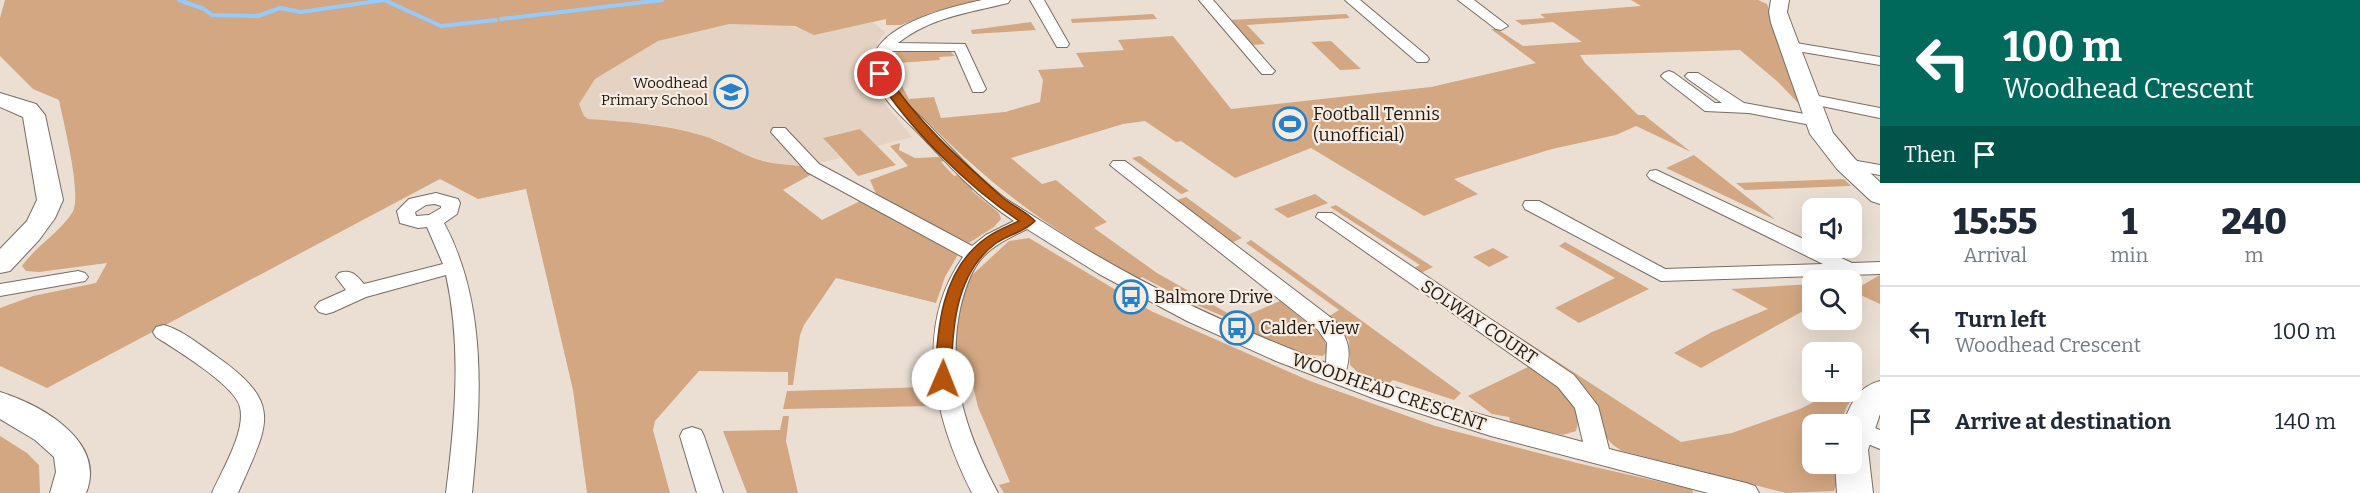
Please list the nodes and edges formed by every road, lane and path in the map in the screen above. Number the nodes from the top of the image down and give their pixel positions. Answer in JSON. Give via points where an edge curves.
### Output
{"nodes":[{"id":1,"x":1003,"y":0,"type":"edge"},
{"id":2,"x":1037,"y":0,"type":"edge"},
{"id":3,"x":1206,"y":0,"type":"edge"},
{"id":4,"x":1352,"y":0,"type":"edge"},
{"id":5,"x":1465,"y":0,"type":"edge"},
{"id":6,"x":1778,"y":0,"type":"edge"},
{"id":7,"x":1501,"y":26,"type":"dead end"},
{"id":8,"x":1062,"y":44,"type":"dead end"},
{"id":9,"x":1790,"y":46,"type":"junction"},
{"id":10,"x":888,"y":47,"type":"junction"},
{"id":11,"x":1422,"y":60,"type":"dead end"},
{"id":12,"x":1880,"y":61,"type":"edge"},
{"id":13,"x":1267,"y":71,"type":"dead end"},
{"id":14,"x":1669,"y":76,"type":"dead end"},
{"id":15,"x":1694,"y":76,"type":"dead end"},
{"id":16,"x":978,"y":89,"type":"dead end"},
{"id":17,"x":1808,"y":99,"type":"junction"},
{"id":18,"x":0,"y":100,"type":"edge"},
{"id":19,"x":1740,"y":108,"type":"junction"},
{"id":20,"x":1880,"y":113,"type":"edge"},
{"id":21,"x":1816,"y":121,"type":"junction"},
{"id":22,"x":780,"y":132,"type":"dead end"},
{"id":23,"x":1846,"y":164,"type":"junction"},
{"id":24,"x":1119,"y":165,"type":"dead end"},
{"id":25,"x":1880,"y":170,"type":"edge"},
{"id":26,"x":1656,"y":175,"type":"dead end"},
{"id":27,"x":1880,"y":196,"type":"edge"},
{"id":28,"x":1532,"y":205,"type":"dead end"},
{"id":29,"x":1324,"y":217,"type":"dead end"},
{"id":30,"x":433,"y":220,"type":"dead end"},
{"id":31,"x":1028,"y":221,"type":"junction"},
{"id":32,"x":22,"y":239,"type":"junction"},
{"id":33,"x":0,"y":254,"type":"edge"},
{"id":34,"x":974,"y":255,"type":"junction"},
{"id":35,"x":0,"y":266,"type":"edge"},
{"id":36,"x":454,"y":267,"type":"junction"},
{"id":37,"x":1847,"y":268,"type":"junction"},
{"id":38,"x":1880,"y":268,"type":"edge"},
{"id":39,"x":78,"y":278,"type":"dead end"},
{"id":40,"x":0,"y":290,"type":"edge"},
{"id":41,"x":326,"y":307,"type":"dead end"},
{"id":42,"x":164,"y":332,"type":"dead end"},
{"id":43,"x":1334,"y":375,"type":"junction"},
{"id":44,"x":1880,"y":392,"type":"edge"},
{"id":45,"x":0,"y":404,"type":"edge"},
{"id":46,"x":692,"y":436,"type":"dead end"},
{"id":47,"x":1869,"y":436,"type":"edge"},
{"id":48,"x":1598,"y":454,"type":"junction"},
{"id":49,"x":69,"y":493,"type":"edge"},
{"id":50,"x":225,"y":493,"type":"edge"},
{"id":51,"x":459,"y":493,"type":"edge"},
{"id":52,"x":710,"y":493,"type":"edge"},
{"id":53,"x":985,"y":493,"type":"edge"},
{"id":54,"x":1746,"y":493,"type":"edge"},
{"id":55,"x":1855,"y":493,"type":"edge"}],
"edges":[{"from":1,"to":10,"type":"street","via":[[925,20],[902,32]]},
{"from":2,"to":8,"type":"street"},
{"from":3,"to":13,"type":"street"},
{"from":4,"to":11,"type":"street"},
{"from":5,"to":7,"type":"street"},
{"from":6,"to":9,"type":"street"},
{"from":9,"to":12,"type":"street"},
{"from":9,"to":17,"type":"street"},
{"from":10,"to":16,"type":"street","via":[[960,47]]},
{"from":10,"to":31,"type":"street","name":"WOODHEAD CRESCENT","via":[[881,60],[880,74],[895,99],[991,194]]},
{"from":14,"to":19,"type":"street","via":[[1711,108]]},
{"from":15,"to":19,"type":"street"},
{"from":17,"to":20,"type":"street"},
{"from":17,"to":21,"type":"street"},
{"from":18,"to":32,"type":"street","via":[[28,109],[34,115],[50,200],[44,216]]},
{"from":19,"to":21,"type":"street"},
{"from":21,"to":23,"type":"street"},
{"from":22,"to":34,"type":"street","via":[[813,168]]},
{"from":23,"to":25,"type":"street"},
{"from":23,"to":27,"type":"street"},
{"from":24,"to":43,"type":"street","via":[[1326,325],[1338,338]]},
{"from":26,"to":37,"type":"street"},
{"from":28,"to":37,"type":"street","via":[[1661,275]]},
{"from":29,"to":48,"type":"street","name":"SOLWAY COURT","via":[[1566,381],[1586,406]]},
{"from":30,"to":36,"type":"street"},
{"from":31,"to":34,"type":"street","via":[[992,240]]},
{"from":31,"to":43,"type":"street","name":"WOODHEAD CRESCENT","via":[[1094,265],[1173,307]]},
{"from":32,"to":33,"type":"street"},
{"from":32,"to":35,"type":"street"},
{"from":34,"to":53,"type":"street","via":[[953,296],[944,336],[943,379],[961,444]]},
{"from":36,"to":41,"type":"street","via":[[353,285]]},
{"from":36,"to":51,"type":"street","via":[[467,392]]},
{"from":37,"to":38,"type":"street"},
{"from":39,"to":40,"type":"street"},
{"from":42,"to":50,"type":"street","via":[[246,392],[252,405],[248,436]]},
{"from":43,"to":48,"type":"street","name":"WOODHEAD CRESCENT","via":[[1489,427]]},
{"from":44,"to":47,"type":"street","via":[[1867,404]]},
{"from":45,"to":49,"type":"street","via":[[56,438],[70,452],[73,483]]},
{"from":46,"to":52,"type":"street"},
{"from":47,"to":55,"type":"street","via":[[1851,450]]},
{"from":48,"to":54,"type":"street","name":"WOODHEAD CRESCENT"}]}
